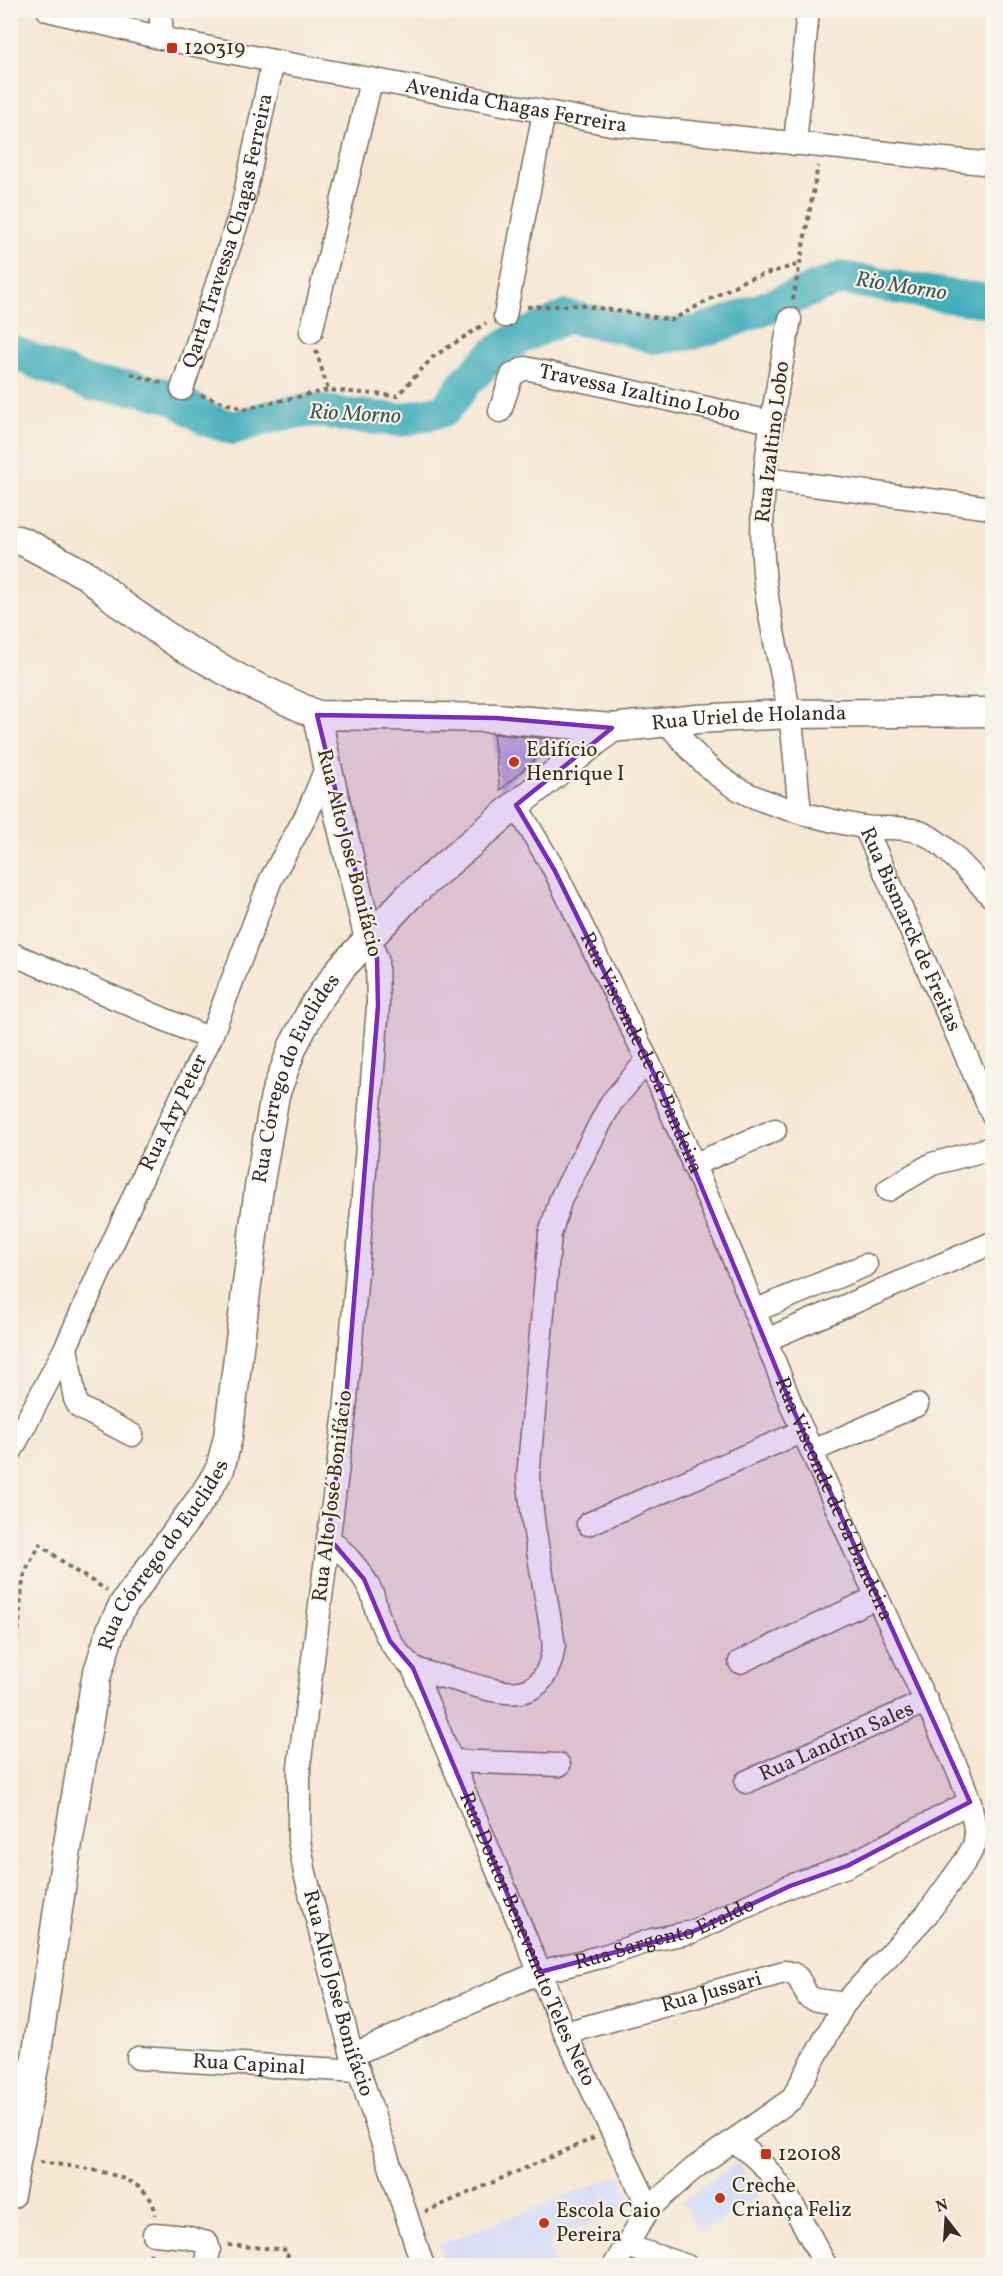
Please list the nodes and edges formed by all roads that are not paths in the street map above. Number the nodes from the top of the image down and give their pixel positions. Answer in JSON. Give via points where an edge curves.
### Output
{"nodes":[{"id":1,"x":48,"y":10,"type":"edge"},
{"id":2,"x":161,"y":10,"type":"edge"},
{"id":3,"x":808,"y":10,"type":"edge"},
{"id":4,"x":161,"y":38,"type":"junction"},
{"id":5,"x":272,"y":66,"type":"junction"},
{"id":6,"x":371,"y":81,"type":"junction"},
{"id":7,"x":544,"y":112,"type":"junction"},
{"id":8,"x":795,"y":144,"type":"junction"},
{"id":9,"x":993,"y":164,"type":"edge"},
{"id":10,"x":505,"y":315,"type":"road end"},
{"id":11,"x":790,"y":319,"type":"road end"},
{"id":12,"x":311,"y":332,"type":"road end"},
{"id":13,"x":182,"y":389,"type":"road end"},
{"id":14,"x":500,"y":411,"type":"dead end"},
{"id":15,"x":771,"y":422,"type":"junction"},
{"id":16,"x":765,"y":479,"type":"junction"},
{"id":17,"x":993,"y":508,"type":"edge"},
{"id":18,"x":10,"y":538,"type":"edge"},
{"id":19,"x":993,"y":712,"type":"edge"},
{"id":20,"x":790,"y":714,"type":"junction"},
{"id":21,"x":317,"y":715,"type":"junction"},
{"id":22,"x":667,"y":722,"type":"junction"},
{"id":23,"x":612,"y":728,"type":"junction"},
{"id":24,"x":327,"y":766,"type":"junction"},
{"id":25,"x":516,"y":805,"type":"junction"},
{"id":26,"x":800,"y":811,"type":"junction"},
{"id":27,"x":865,"y":827,"type":"junction"},
{"id":28,"x":993,"y":897,"type":"edge"},
{"id":29,"x":369,"y":939,"type":"junction"},
{"id":30,"x":15,"y":955,"type":"dead end"},
{"id":31,"x":210,"y":1039,"type":"junction"},
{"id":32,"x":646,"y":1062,"type":"junction"},
{"id":33,"x":993,"y":1114,"type":"edge"},
{"id":34,"x":775,"y":1130,"type":"dead end"},
{"id":35,"x":993,"y":1148,"type":"edge"},
{"id":36,"x":693,"y":1165,"type":"junction"},
{"id":37,"x":888,"y":1190,"type":"dead end"},
{"id":38,"x":993,"y":1243,"type":"edge"},
{"id":39,"x":866,"y":1265,"type":"dead end"},
{"id":40,"x":754,"y":1311,"type":"junction"},
{"id":41,"x":765,"y":1340,"type":"junction"},
{"id":42,"x":66,"y":1347,"type":"junction"},
{"id":43,"x":917,"y":1405,"type":"dead end"},
{"id":44,"x":132,"y":1435,"type":"dead end"},
{"id":45,"x":808,"y":1441,"type":"junction"},
{"id":46,"x":10,"y":1453,"type":"edge"},
{"id":47,"x":588,"y":1524,"type":"dead end"},
{"id":48,"x":328,"y":1537,"type":"junction"},
{"id":49,"x":878,"y":1597,"type":"junction"},
{"id":50,"x":740,"y":1662,"type":"dead end"},
{"id":51,"x":413,"y":1668,"type":"junction"},
{"id":52,"x":927,"y":1701,"type":"junction"},
{"id":53,"x":453,"y":1761,"type":"junction"},
{"id":54,"x":559,"y":1765,"type":"dead end"},
{"id":55,"x":746,"y":1782,"type":"dead end"},
{"id":56,"x":970,"y":1802,"type":"junction"},
{"id":57,"x":540,"y":1972,"type":"junction"},
{"id":58,"x":844,"y":2004,"type":"junction"},
{"id":59,"x":565,"y":2033,"type":"junction"},
{"id":60,"x":138,"y":2058,"type":"dead end"},
{"id":61,"x":356,"y":2063,"type":"junction"},
{"id":62,"x":732,"y":2141,"type":"junction"},
{"id":63,"x":10,"y":2196,"type":"edge"},
{"id":64,"x":649,"y":2208,"type":"junction"},
{"id":65,"x":154,"y":2234,"type":"road end"},
{"id":66,"x":627,"y":2246,"type":"junction"},
{"id":67,"x":207,"y":2251,"type":"edge"},
{"id":68,"x":816,"y":2260,"type":"edge"},
{"id":69,"x":423,"y":2265,"type":"edge"},
{"id":70,"x":614,"y":2265,"type":"edge"},
{"id":71,"x":687,"y":2265,"type":"edge"}],
"edges":[{"from":1,"to":4,"type":"street","name":"Avenida Chagas Ferreira"},
{"from":2,"to":4,"type":"street"},
{"from":3,"to":8,"type":"street"},
{"from":4,"to":5,"type":"street","name":"Avenida Chagas Ferreira"},
{"from":5,"to":6,"type":"street","name":"Avenida Chagas Ferreira"},
{"from":5,"to":13,"type":"street","name":"Qarta Travessa Chagas Ferreira","via":[[242,208]]},
{"from":6,"to":7,"type":"street","name":"Avenida Chagas Ferreira"},
{"from":6,"to":12,"type":"street"},
{"from":7,"to":8,"type":"street","name":"Avenida Chagas Ferreira","via":[[611,124]]},
{"from":7,"to":10,"type":"street"},
{"from":8,"to":9,"type":"street","name":"Avenida Chagas Ferreira"},
{"from":11,"to":15,"type":"street","name":"Rua Izaltino Lobo"},
{"from":14,"to":15,"type":"street","name":"Travessa Izaltino Lobo","via":[[512,375],[525,368]]},
{"from":15,"to":16,"type":"street","name":"Rua Izaltino Lobo"},
{"from":16,"to":17,"type":"street"},
{"from":16,"to":20,"type":"street","name":"Rua Izaltino Lobo","via":[[764,572]]},
{"from":18,"to":21,"type":"main road","via":[[88,576],[181,646]]},
{"from":19,"to":20,"type":"main road","name":"Rua Uriel de Holanda"},
{"from":20,"to":22,"type":"main road","name":"Rua Uriel de Holanda"},
{"from":20,"to":26,"type":"street","name":"Rua Izaltino Lobo"},
{"from":21,"to":23,"type":"main road","name":"Rua Uriel de Holanda","via":[[496,718]]},
{"from":21,"to":24,"type":"main road","name":"Rua Alto José Bonifácio"},
{"from":22,"to":23,"type":"main road","name":"Rua Uriel de Holanda"},
{"from":22,"to":26,"type":"street","name":"Rua Bismarck de Freitas","via":[[694,754],[740,790]]},
{"from":23,"to":25,"type":"main road"},
{"from":24,"to":29,"type":"main road","name":"Rua Alto José Bonifácio"},
{"from":24,"to":31,"type":"street","name":"Rua Ary Peter","via":[[307,814],[271,879]]},
{"from":25,"to":29,"type":"main road","via":[[409,896]]},
{"from":25,"to":32,"type":"street","name":"Rua Visconde de Sá Bandeira","via":[[555,871]]},
{"from":26,"to":27,"type":"street","name":"Rua Bismarck de Freitas"},
{"from":27,"to":28,"type":"street","via":[[898,827],[935,840]]},
{"from":27,"to":33,"type":"street","name":"Rua Bismarck de Freitas"},
{"from":29,"to":48,"type":"street","name":"Rua Alto José Bonifácio","via":[[377,959],[376,1039],[345,1412]]},
{"from":29,"to":63,"type":"main road","name":"Rua Córrego do Euclides","via":[[315,1004],[293,1046],[275,1095],[259,1187],[228,1437],[220,1469],[126,1600],[111,1630],[96,1678]]},
{"from":30,"to":31,"type":"street"},
{"from":31,"to":42,"type":"street","name":"Rua Ary Peter"},
{"from":32,"to":36,"type":"street","name":"Rua Visconde de Sá Bandeira"},
{"from":32,"to":51,"type":"street","via":[[611,1103],[561,1198],[550,1234],[528,1477],[554,1645],[552,1662],[534,1687],[519,1694],[501,1693]]},
{"from":34,"to":36,"type":"street"},
{"from":35,"to":37,"type":"street","via":[[932,1164]]},
{"from":36,"to":40,"type":"street","name":"Rua Visconde de Sá Bandeira"},
{"from":38,"to":41,"type":"street"},
{"from":39,"to":40,"type":"street"},
{"from":40,"to":41,"type":"street","name":"Rua Visconde de Sá Bandeira"},
{"from":41,"to":45,"type":"street","name":"Rua Visconde de Sá Bandeira"},
{"from":42,"to":44,"type":"street","via":[[79,1407]]},
{"from":42,"to":46,"type":"street","name":"Rua Ary Peter"},
{"from":43,"to":45,"type":"street"},
{"from":45,"to":47,"type":"street"},
{"from":45,"to":49,"type":"street","name":"Rua Visconde de Sá Bandeira"},
{"from":48,"to":51,"type":"street","name":"Rua Doutor Benevenuto Teles Neto","via":[[364,1578],[390,1641]]},
{"from":48,"to":61,"type":"street","name":"Rua Alto José Bonifácio","via":[[299,1767],[299,1840]]},
{"from":49,"to":50,"type":"street"},
{"from":49,"to":52,"type":"street","name":"Rua Visconde de Sá Bandeira"},
{"from":51,"to":53,"type":"street","name":"Rua Doutor Benevenuto Teles Neto"},
{"from":52,"to":55,"type":"street","name":"Rua Landrin Sales"},
{"from":52,"to":56,"type":"street","name":"Rua Visconde de Sá Bandeira"},
{"from":53,"to":54,"type":"street"},
{"from":53,"to":57,"type":"street","name":"Rua Doutor Benevenuto Teles Neto"},
{"from":56,"to":57,"type":"street","name":"Rua Sargento Eraldo","via":[[847,1866],[790,1886],[692,1932]]},
{"from":56,"to":58,"type":"street","name":"Rua Visconde de Sá Bandeira","via":[[976,1834],[966,1860],[927,1914]]},
{"from":57,"to":59,"type":"street","name":"Rua Doutor Benevenuto Teles Neto"},
{"from":57,"to":61,"type":"street","name":"Rua Sargento Eraldo"},
{"from":58,"to":59,"type":"street","name":"Rua Jussari","via":[[808,1997],[798,1977],[784,1972]]},
{"from":58,"to":62,"type":"street","name":"Rua Visconde de Sá Bandeira","via":[[792,2099]]},
{"from":59,"to":64,"type":"street","name":"Rua Doutor Benevenuto Teles Neto"},
{"from":60,"to":61,"type":"street","name":"Rua Capinal"},
{"from":61,"to":69,"type":"street","name":"Rua Alto José Bonifácio"},
{"from":62,"to":64,"type":"street","name":"Rua Visconde de Sá Bandeira"},
{"from":62,"to":68,"type":"street","via":[[768,2168]]},
{"from":64,"to":66,"type":"street","name":"Rua Visconde de Sá Bandeira"},
{"from":65,"to":67,"type":"street","via":[[186,2237]]},
{"from":66,"to":70,"type":"street","name":"Rua Visconde de Sá Bandeira"},
{"from":66,"to":71,"type":"street"}]}
